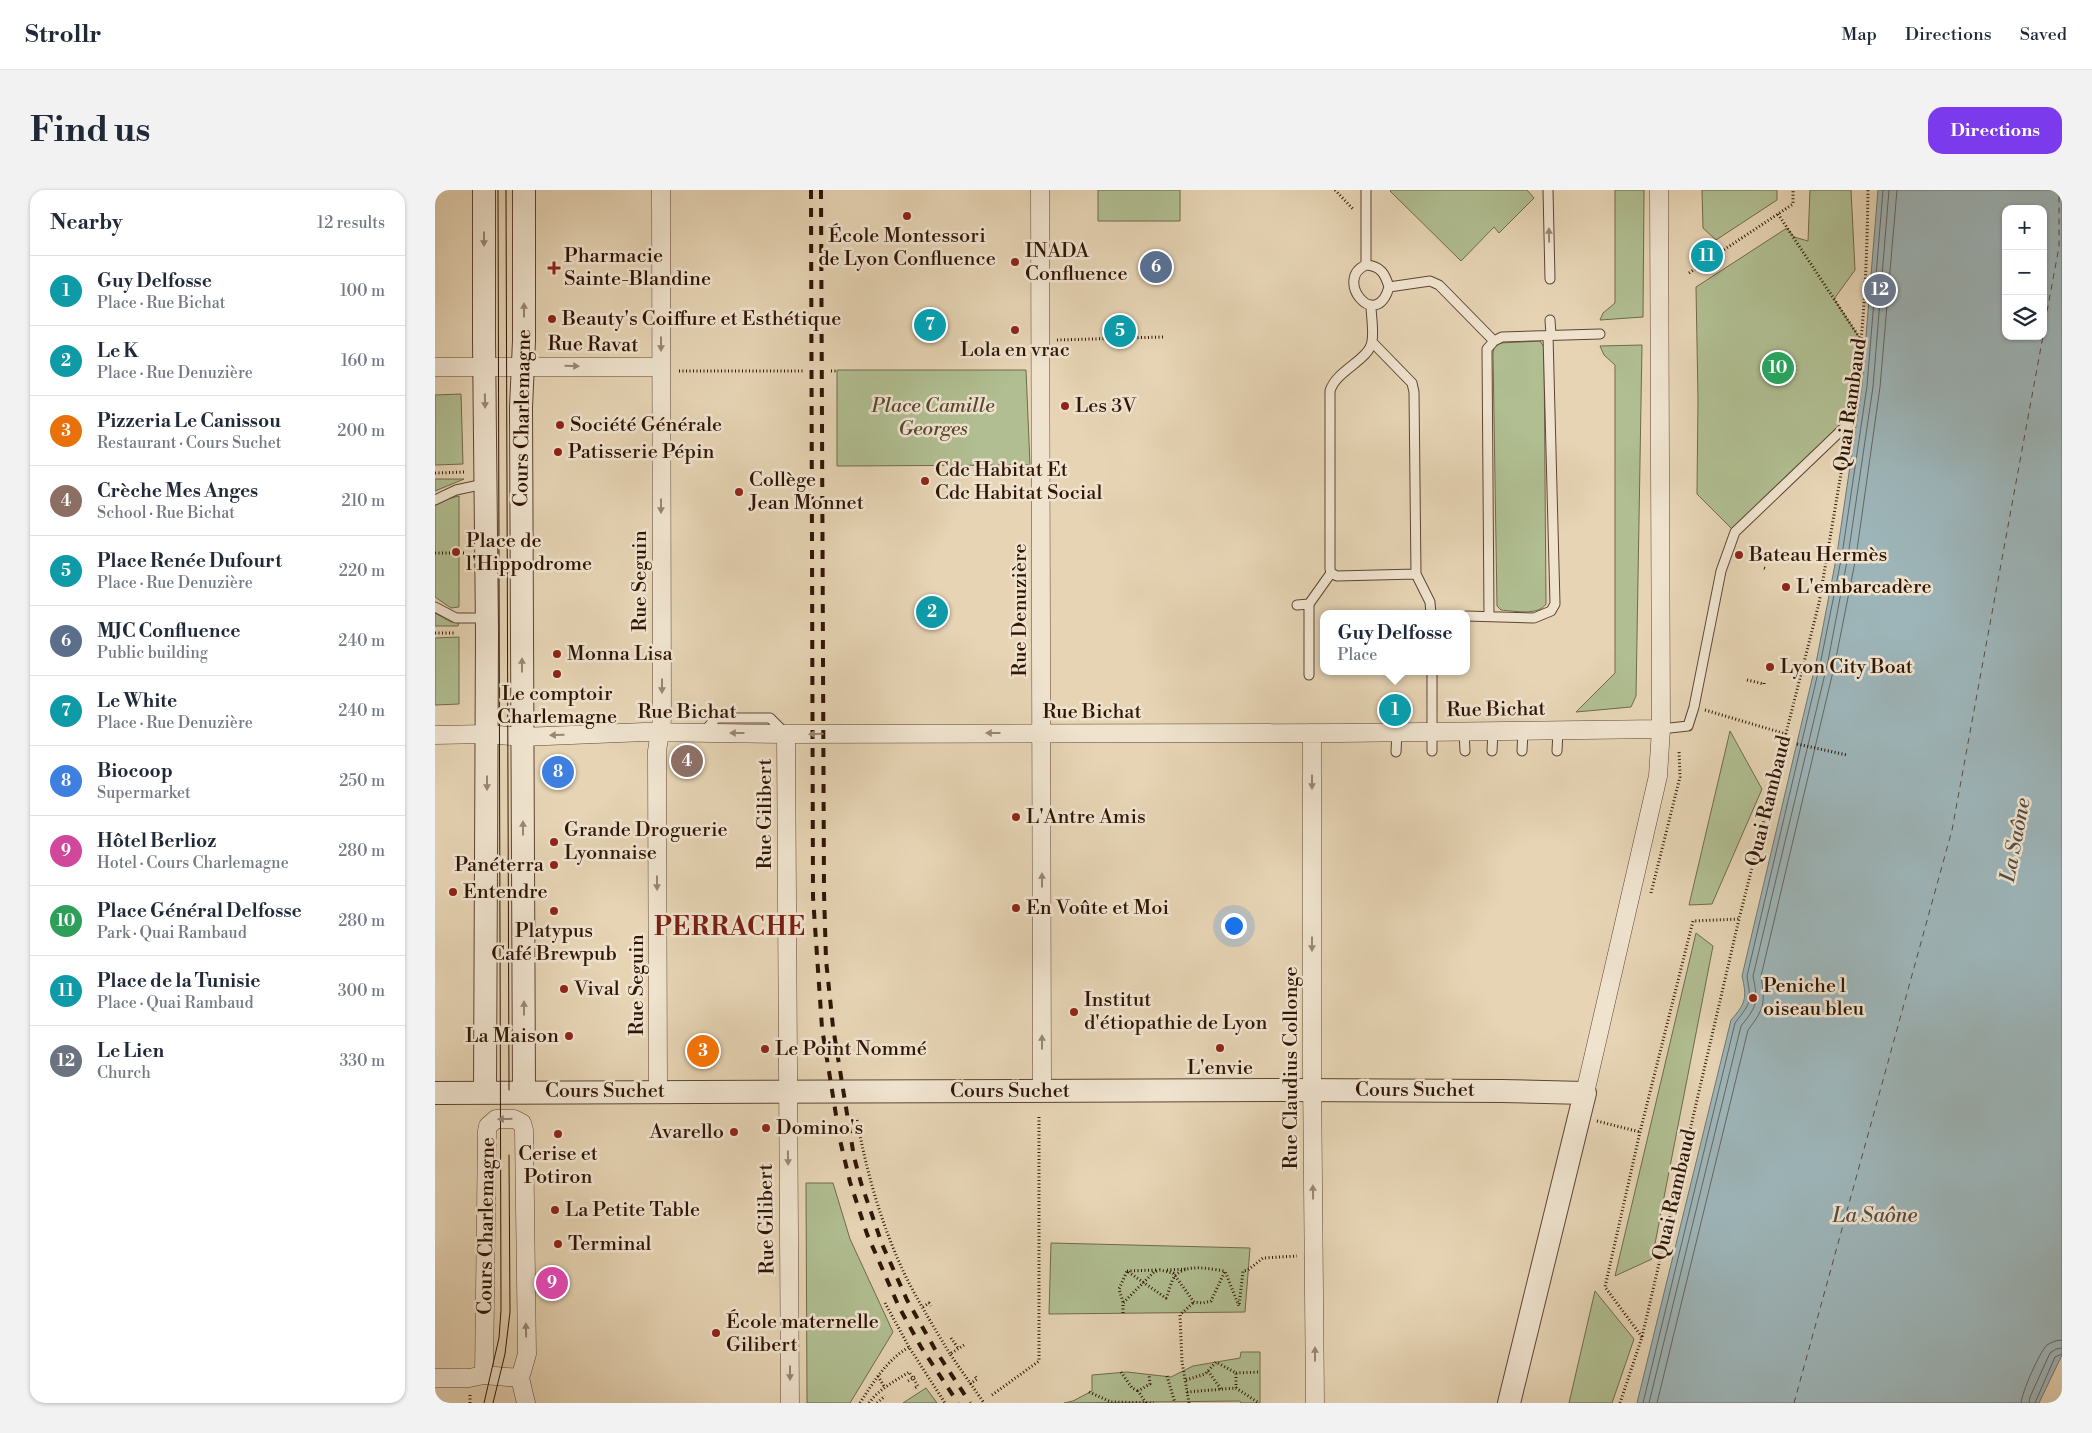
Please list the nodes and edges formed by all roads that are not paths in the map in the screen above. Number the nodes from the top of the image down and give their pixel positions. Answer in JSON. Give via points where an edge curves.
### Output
{"nodes":[{"id":1,"x":484,"y":190,"type":"edge"},
{"id":2,"x":524,"y":190,"type":"edge"},
{"id":3,"x":661,"y":190,"type":"edge"},
{"id":4,"x":1040,"y":190,"type":"edge"},
{"id":5,"x":1366,"y":190,"type":"edge"},
{"id":6,"x":1548,"y":190,"type":"edge"},
{"id":7,"x":1659,"y":190,"type":"edge"},
{"id":8,"x":1366,"y":266,"type":"junction"},
{"id":9,"x":1550,"y":279,"type":"dead end"},
{"id":10,"x":1389,"y":286,"type":"junction"},
{"id":11,"x":1371,"y":305,"type":"junction"},
{"id":12,"x":1550,"y":320,"type":"dead end"},
{"id":13,"x":1600,"y":334,"type":"dead end"},
{"id":14,"x":1549,"y":335,"type":"junction"},
{"id":15,"x":1494,"y":341,"type":"junction"},
{"id":16,"x":1373,"y":343,"type":"junction"},
{"id":17,"x":484,"y":366,"type":"junction"},
{"id":18,"x":523,"y":366,"type":"junction"},
{"id":19,"x":435,"y":367,"type":"edge"},
{"id":20,"x":661,"y":369,"type":"junction"},
{"id":21,"x":1850,"y":422,"type":"road end"},
{"id":22,"x":486,"y":483,"type":"junction"},
{"id":23,"x":435,"y":500,"type":"edge"},
{"id":24,"x":1331,"y":573,"type":"junction"},
{"id":25,"x":1417,"y":574,"type":"junction"},
{"id":26,"x":1309,"y":604,"type":"junction"},
{"id":27,"x":1297,"y":605,"type":"dead end"},
{"id":28,"x":435,"y":607,"type":"edge"},
{"id":29,"x":1430,"y":610,"type":"edge"},
{"id":30,"x":1470,"y":616,"type":"edge"},
{"id":31,"x":1489,"y":616,"type":"junction"},
{"id":32,"x":487,"y":618,"type":"junction"},
{"id":33,"x":1309,"y":675,"type":"dead end"},
{"id":34,"x":1432,"y":675,"type":"edge"},
{"id":35,"x":1661,"y":729,"type":"junction"},
{"id":36,"x":1523,"y":731,"type":"junction"},
{"id":37,"x":1558,"y":731,"type":"junction"},
{"id":38,"x":660,"y":732,"type":"junction"},
{"id":39,"x":1397,"y":732,"type":"junction"},
{"id":40,"x":1433,"y":732,"type":"junction"},
{"id":41,"x":1464,"y":732,"type":"junction"},
{"id":42,"x":1493,"y":732,"type":"junction"},
{"id":43,"x":1041,"y":733,"type":"junction"},
{"id":44,"x":1312,"y":733,"type":"junction"},
{"id":45,"x":487,"y":734,"type":"junction"},
{"id":46,"x":786,"y":734,"type":"junction"},
{"id":47,"x":435,"y":735,"type":"edge"},
{"id":48,"x":522,"y":736,"type":"junction"},
{"id":49,"x":1432,"y":751,"type":"dead end"},
{"id":50,"x":1465,"y":751,"type":"dead end"},
{"id":51,"x":1492,"y":751,"type":"dead end"},
{"id":52,"x":1522,"y":751,"type":"dead end"},
{"id":53,"x":1557,"y":751,"type":"dead end"},
{"id":54,"x":1396,"y":752,"type":"dead end"},
{"id":55,"x":1312,"y":1090,"type":"junction"},
{"id":56,"x":485,"y":1091,"type":"junction"},
{"id":57,"x":524,"y":1091,"type":"junction"},
{"id":58,"x":658,"y":1091,"type":"junction"},
{"id":59,"x":1042,"y":1091,"type":"junction"},
{"id":60,"x":787,"y":1092,"type":"junction"},
{"id":61,"x":435,"y":1093,"type":"edge"},
{"id":62,"x":1585,"y":1093,"type":"junction"},
{"id":63,"x":485,"y":1375,"type":"junction"},
{"id":64,"x":435,"y":1378,"type":"edge"},
{"id":65,"x":520,"y":1378,"type":"junction"},
{"id":66,"x":526,"y":1403,"type":"edge"},
{"id":67,"x":790,"y":1403,"type":"edge"},
{"id":68,"x":1315,"y":1403,"type":"edge"},
{"id":69,"x":1509,"y":1403,"type":"edge"}],
"edges":[{"from":1,"to":17,"type":"street","name":"Cours Charlemagne","one_way":true},
{"from":18,"to":2,"type":"street","name":"Cours Charlemagne","one_way":true},
{"from":3,"to":20,"type":"street","name":"Rue Seguin","one_way":true},
{"from":4,"to":43,"type":"street","name":"Rue Denuzière"},
{"from":5,"to":8,"type":"lane"},
{"from":9,"to":6,"type":"lane","one_way":true},
{"from":7,"to":35,"type":"street"},
{"from":8,"to":10,"type":"lane","via":[[1381,270]]},
{"from":8,"to":11,"type":"lane","via":[[1358,271],[1354,284],[1358,296]]},
{"from":10,"to":11,"type":"lane","via":[[1383,301]]},
{"from":10,"to":15,"type":"lane","via":[[1430,281],[1439,285]]},
{"from":11,"to":16,"type":"lane"},
{"from":12,"to":14,"type":"lane"},
{"from":13,"to":14,"type":"lane"},
{"from":14,"to":15,"type":"lane","via":[[1502,337]]},
{"from":14,"to":31,"type":"lane","via":[[1555,604],[1551,611],[1534,618]]},
{"from":15,"to":31,"type":"lane","via":[[1487,349]]},
{"from":16,"to":24,"type":"lane","via":[[1335,379],[1330,391]]},
{"from":16,"to":25,"type":"lane","via":[[1411,383],[1414,392]]},
{"from":17,"to":18,"type":"street","name":"Rue Ravat"},
{"from":17,"to":19,"type":"street","name":"Rue Ravat"},
{"from":17,"to":22,"type":"street","name":"Cours Charlemagne","one_way":true},
{"from":18,"to":20,"type":"street","name":"Rue Ravat","one_way":true},
{"from":48,"to":18,"type":"street","name":"Cours Charlemagne","one_way":true},
{"from":20,"to":38,"type":"street","name":"Rue Seguin","one_way":true},
{"from":21,"to":35,"type":"lane","via":[[1735,532],[1721,571],[1688,726]]},
{"from":22,"to":23,"type":"lane","via":[[456,490]]},
{"from":22,"to":32,"type":"street","name":"Cours Charlemagne"},
{"from":24,"to":25,"type":"lane","via":[[1337,576]]},
{"from":24,"to":26,"type":"lane"},
{"from":25,"to":29,"type":"lane"},
{"from":26,"to":27,"type":"lane"},
{"from":26,"to":33,"type":"lane"},
{"from":28,"to":32,"type":"lane","via":[[455,618]]},
{"from":30,"to":31,"type":"lane"},
{"from":32,"to":45,"type":"street","name":"Cours Charlemagne"},
{"from":34,"to":40,"type":"lane"},
{"from":35,"to":37,"type":"street","name":"Rue Bichat"},
{"from":35,"to":62,"type":"street","via":[[1659,776]]},
{"from":36,"to":37,"type":"street","name":"Rue Bichat"},
{"from":36,"to":42,"type":"street","name":"Rue Bichat"},
{"from":36,"to":52,"type":"lane"},
{"from":37,"to":53,"type":"lane"},
{"from":38,"to":46,"type":"street","name":"Rue Bichat"},
{"from":38,"to":48,"type":"street","name":"Rue Bichat","one_way":true},
{"from":38,"to":58,"type":"street","name":"Rue Seguin","one_way":true,"via":[[657,751]]},
{"from":39,"to":40,"type":"street","name":"Rue Bichat"},
{"from":39,"to":44,"type":"street","name":"Rue Bichat"},
{"from":39,"to":54,"type":"lane"},
{"from":40,"to":41,"type":"street","name":"Rue Bichat"},
{"from":40,"to":49,"type":"lane"},
{"from":41,"to":42,"type":"street","name":"Rue Bichat"},
{"from":41,"to":50,"type":"lane"},
{"from":42,"to":51,"type":"lane"},
{"from":43,"to":44,"type":"street","name":"Rue Bichat"},
{"from":43,"to":46,"type":"street","name":"Rue Bichat","one_way":true},
{"from":59,"to":43,"type":"street","name":"Rue Denuzière","one_way":true},
{"from":44,"to":55,"type":"street","name":"Rue Claudius Collonge","one_way":true},
{"from":45,"to":47,"type":"street"},
{"from":45,"to":48,"type":"street"},
{"from":45,"to":56,"type":"street","name":"Cours Charlemagne","one_way":true},
{"from":46,"to":60,"type":"street","name":"Rue Gilibert"},
{"from":57,"to":48,"type":"street","name":"Cours Charlemagne","one_way":true},
{"from":55,"to":59,"type":"street","name":"Cours Suchet"},
{"from":55,"to":62,"type":"street","name":"Cours Suchet"},
{"from":68,"to":55,"type":"street","name":"Rue Claudius Collonge","one_way":true},
{"from":56,"to":57,"type":"street","name":"Cours Suchet"},
{"from":56,"to":61,"type":"street","name":"Cours Suchet"},
{"from":57,"to":58,"type":"street","name":"Cours Suchet"},
{"from":58,"to":60,"type":"street","name":"Cours Suchet"},
{"from":59,"to":60,"type":"street","name":"Cours Suchet"},
{"from":60,"to":67,"type":"street","name":"Rue Gilibert","one_way":true},
{"from":62,"to":69,"type":"street"},
{"from":63,"to":64,"type":"street"},
{"from":63,"to":65,"type":"street"},
{"from":65,"to":63,"type":"street","name":"Cours Charlemagne","one_way":true,"via":[[527,1354],[524,1130],[522,1123],[514,1119],[496,1119],[487,1131]]},
{"from":65,"to":66,"type":"street","name":"Cours Charlemagne"}]}
